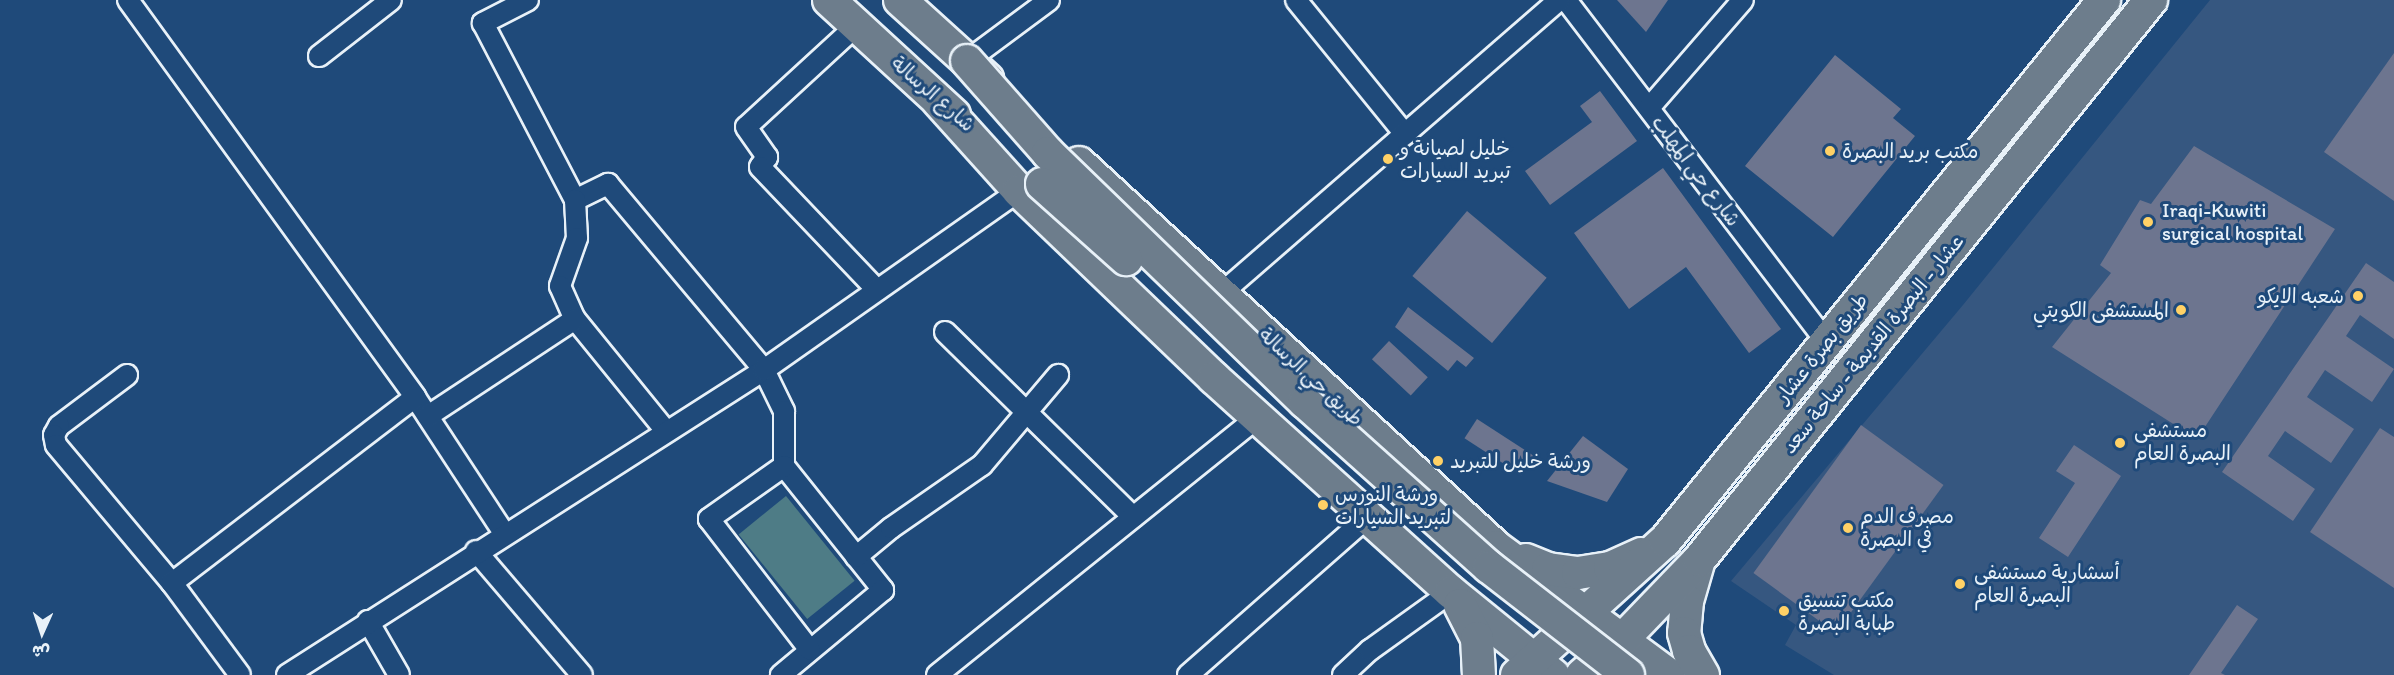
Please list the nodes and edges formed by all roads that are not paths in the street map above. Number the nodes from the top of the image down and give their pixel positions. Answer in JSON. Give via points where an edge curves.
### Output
{"nodes":[{"id":1,"x":128,"y":0,"type":"edge"},
{"id":2,"x":391,"y":0,"type":"edge"},
{"id":3,"x":528,"y":0,"type":"edge"},
{"id":4,"x":829,"y":0,"type":"edge"},
{"id":5,"x":900,"y":0,"type":"edge"},
{"id":6,"x":1049,"y":0,"type":"edge"},
{"id":7,"x":1296,"y":0,"type":"edge"},
{"id":8,"x":1559,"y":0,"type":"edge"},
{"id":9,"x":1566,"y":0,"type":"edge"},
{"id":10,"x":1743,"y":0,"type":"edge"},
{"id":11,"x":2104,"y":0,"type":"edge"},
{"id":12,"x":2151,"y":0,"type":"edge"},
{"id":13,"x":856,"y":26,"type":"junction"},
{"id":14,"x":319,"y":56,"type":"dead end"},
{"id":15,"x":967,"y":61,"type":"junction"},
{"id":16,"x":1649,"y":108,"type":"junction"},
{"id":17,"x":1405,"y":134,"type":"junction"},
{"id":18,"x":1030,"y":187,"type":"junction"},
{"id":19,"x":575,"y":200,"type":"junction"},
{"id":20,"x":877,"y":290,"type":"junction"},
{"id":21,"x":1222,"y":293,"type":"junction"},
{"id":22,"x":574,"y":319,"type":"junction"},
{"id":23,"x":945,"y":332,"type":"dead end"},
{"id":24,"x":1827,"y":342,"type":"junction"},
{"id":25,"x":764,"y":370,"type":"junction"},
{"id":26,"x":127,"y":375,"type":"dead end"},
{"id":27,"x":1058,"y":375,"type":"dead end"},
{"id":28,"x":416,"y":397,"type":"junction"},
{"id":29,"x":1027,"y":413,"type":"junction"},
{"id":30,"x":428,"y":416,"type":"junction"},
{"id":31,"x":1258,"y":417,"type":"junction"},
{"id":32,"x":666,"y":431,"type":"junction"},
{"id":33,"x":784,"y":466,"type":"junction"},
{"id":34,"x":1133,"y":517,"type":"junction"},
{"id":35,"x":1368,"y":517,"type":"junction"},
{"id":36,"x":504,"y":533,"type":"junction"},
{"id":37,"x":1666,"y":540,"type":"junction"},
{"id":38,"x":1496,"y":547,"type":"junction"},
{"id":39,"x":476,"y":551,"type":"junction"},
{"id":40,"x":856,"y":557,"type":"junction"},
{"id":41,"x":1699,"y":560,"type":"junction"},
{"id":42,"x":172,"y":583,"type":"junction"},
{"id":43,"x":1451,"y":592,"type":"junction"},
{"id":44,"x":1584,"y":615,"type":"junction"},
{"id":45,"x":369,"y":621,"type":"junction"},
{"id":46,"x":1622,"y":641,"type":"junction"},
{"id":47,"x":810,"y":650,"type":"junction"},
{"id":48,"x":1535,"y":670,"type":"edge"},
{"id":49,"x":240,"y":675,"type":"edge"},
{"id":50,"x":287,"y":675,"type":"edge"},
{"id":51,"x":399,"y":675,"type":"edge"},
{"id":52,"x":582,"y":675,"type":"edge"},
{"id":53,"x":781,"y":675,"type":"edge"},
{"id":54,"x":937,"y":675,"type":"edge"},
{"id":55,"x":1188,"y":675,"type":"edge"},
{"id":56,"x":1343,"y":675,"type":"edge"},
{"id":57,"x":1479,"y":675,"type":"edge"},
{"id":58,"x":1582,"y":675,"type":"edge"},
{"id":59,"x":1594,"y":675,"type":"edge"},
{"id":60,"x":1628,"y":675,"type":"edge"},
{"id":61,"x":1669,"y":675,"type":"edge"},
{"id":62,"x":1703,"y":675,"type":"edge"}],
"edges":[{"from":1,"to":28,"type":"street"},
{"from":2,"to":14,"type":"street"},
{"from":3,"to":19,"type":"street","via":[[483,23]]},
{"from":4,"to":13,"type":"main road","name":"شارع الرسالة"},
{"from":5,"to":15,"type":"main road","name":"طريق حي الرسالة"},
{"from":6,"to":15,"type":"street"},
{"from":7,"to":17,"type":"street"},
{"from":8,"to":17,"type":"street"},
{"from":9,"to":16,"type":"street","name":"شارع حي المهلب"},
{"from":10,"to":16,"type":"street"},
{"from":11,"to":24,"type":"main road","name":"طريق بصرة عشار"},
{"from":12,"to":41,"type":"main road","name":"عشار - البصرة القديمة - ساحة سعد"},
{"from":13,"to":18,"type":"main road","name":"شارع الرسالة"},
{"from":13,"to":20,"type":"street","via":[[746,127],[767,157],[760,167]]},
{"from":15,"to":21,"type":"main road","name":"طريق حي الرسالة"},
{"from":15,"to":60,"type":"main road","name":"طريق حي الرسالة","bridge":true,"via":[[1048,153],[1305,402],[1489,567]]},
{"from":16,"to":24,"type":"street","name":"شارع حي المهلب"},
{"from":17,"to":21,"type":"street"},
{"from":18,"to":20,"type":"street"},
{"from":18,"to":31,"type":"main road"},
{"from":18,"to":59,"type":"main road","name":"طريق حي الرسالة","bridge":true,"via":[[1449,558]]},
{"from":19,"to":22,"type":"street","via":[[578,238],[560,286]]},
{"from":19,"to":25,"type":"street","via":[[608,184]]},
{"from":20,"to":25,"type":"street"},
{"from":21,"to":38,"type":"main road","name":"طريق حي الرسالة"},
{"from":22,"to":30,"type":"street"},
{"from":22,"to":32,"type":"street"},
{"from":23,"to":29,"type":"street"},
{"from":24,"to":37,"type":"main road","name":"طريق بصرة عشار"},
{"from":25,"to":32,"type":"street"},
{"from":25,"to":33,"type":"street","via":[[784,411]]},
{"from":26,"to":42,"type":"street","via":[[59,426],[54,435],[56,445]]},
{"from":27,"to":29,"type":"street"},
{"from":28,"to":30,"type":"street"},
{"from":28,"to":42,"type":"street"},
{"from":29,"to":34,"type":"street"},
{"from":29,"to":40,"type":"street","via":[[982,465]]},
{"from":30,"to":36,"type":"street"},
{"from":31,"to":34,"type":"street"},
{"from":31,"to":35,"type":"main road"},
{"from":32,"to":36,"type":"street"},
{"from":33,"to":40,"type":"street"},
{"from":33,"to":47,"type":"street","via":[[710,519]]},
{"from":34,"to":54,"type":"street"},
{"from":35,"to":43,"type":"main road"},
{"from":35,"to":55,"type":"street"},
{"from":36,"to":39,"type":"street"},
{"from":37,"to":38,"type":"main road","via":[[1610,568],[1578,573],[1548,569]]},
{"from":37,"to":44,"type":"main road","name":"طريق بصرة عشار"},
{"from":38,"to":44,"type":"main road","name":"طريق حي الرسالة"},
{"from":39,"to":45,"type":"street"},
{"from":39,"to":52,"type":"street"},
{"from":40,"to":47,"type":"street","via":[[883,590]]},
{"from":41,"to":46,"type":"main road","name":"عشار - البصرة القديمة - ساحة سعد"},
{"from":41,"to":62,"type":"main road","via":[[1687,601],[1684,633]]},
{"from":42,"to":49,"type":"street"},
{"from":43,"to":48,"type":"main road"},
{"from":43,"to":56,"type":"street","via":[[1370,650]]},
{"from":43,"to":57,"type":"main road","via":[[1474,627],[1480,651]]},
{"from":44,"to":46,"type":"main road","name":"طريق حي الرسالة"},
{"from":44,"to":48,"type":"main road","name":"طريق بصرة عشار"},
{"from":45,"to":50,"type":"street"},
{"from":45,"to":51,"type":"street"},
{"from":46,"to":58,"type":"main road","name":"عشار - البصرة القديمة - ساحة سعد"},
{"from":46,"to":61,"type":"main road","name":"طريق حي الرسالة"},
{"from":47,"to":53,"type":"street"}]}
